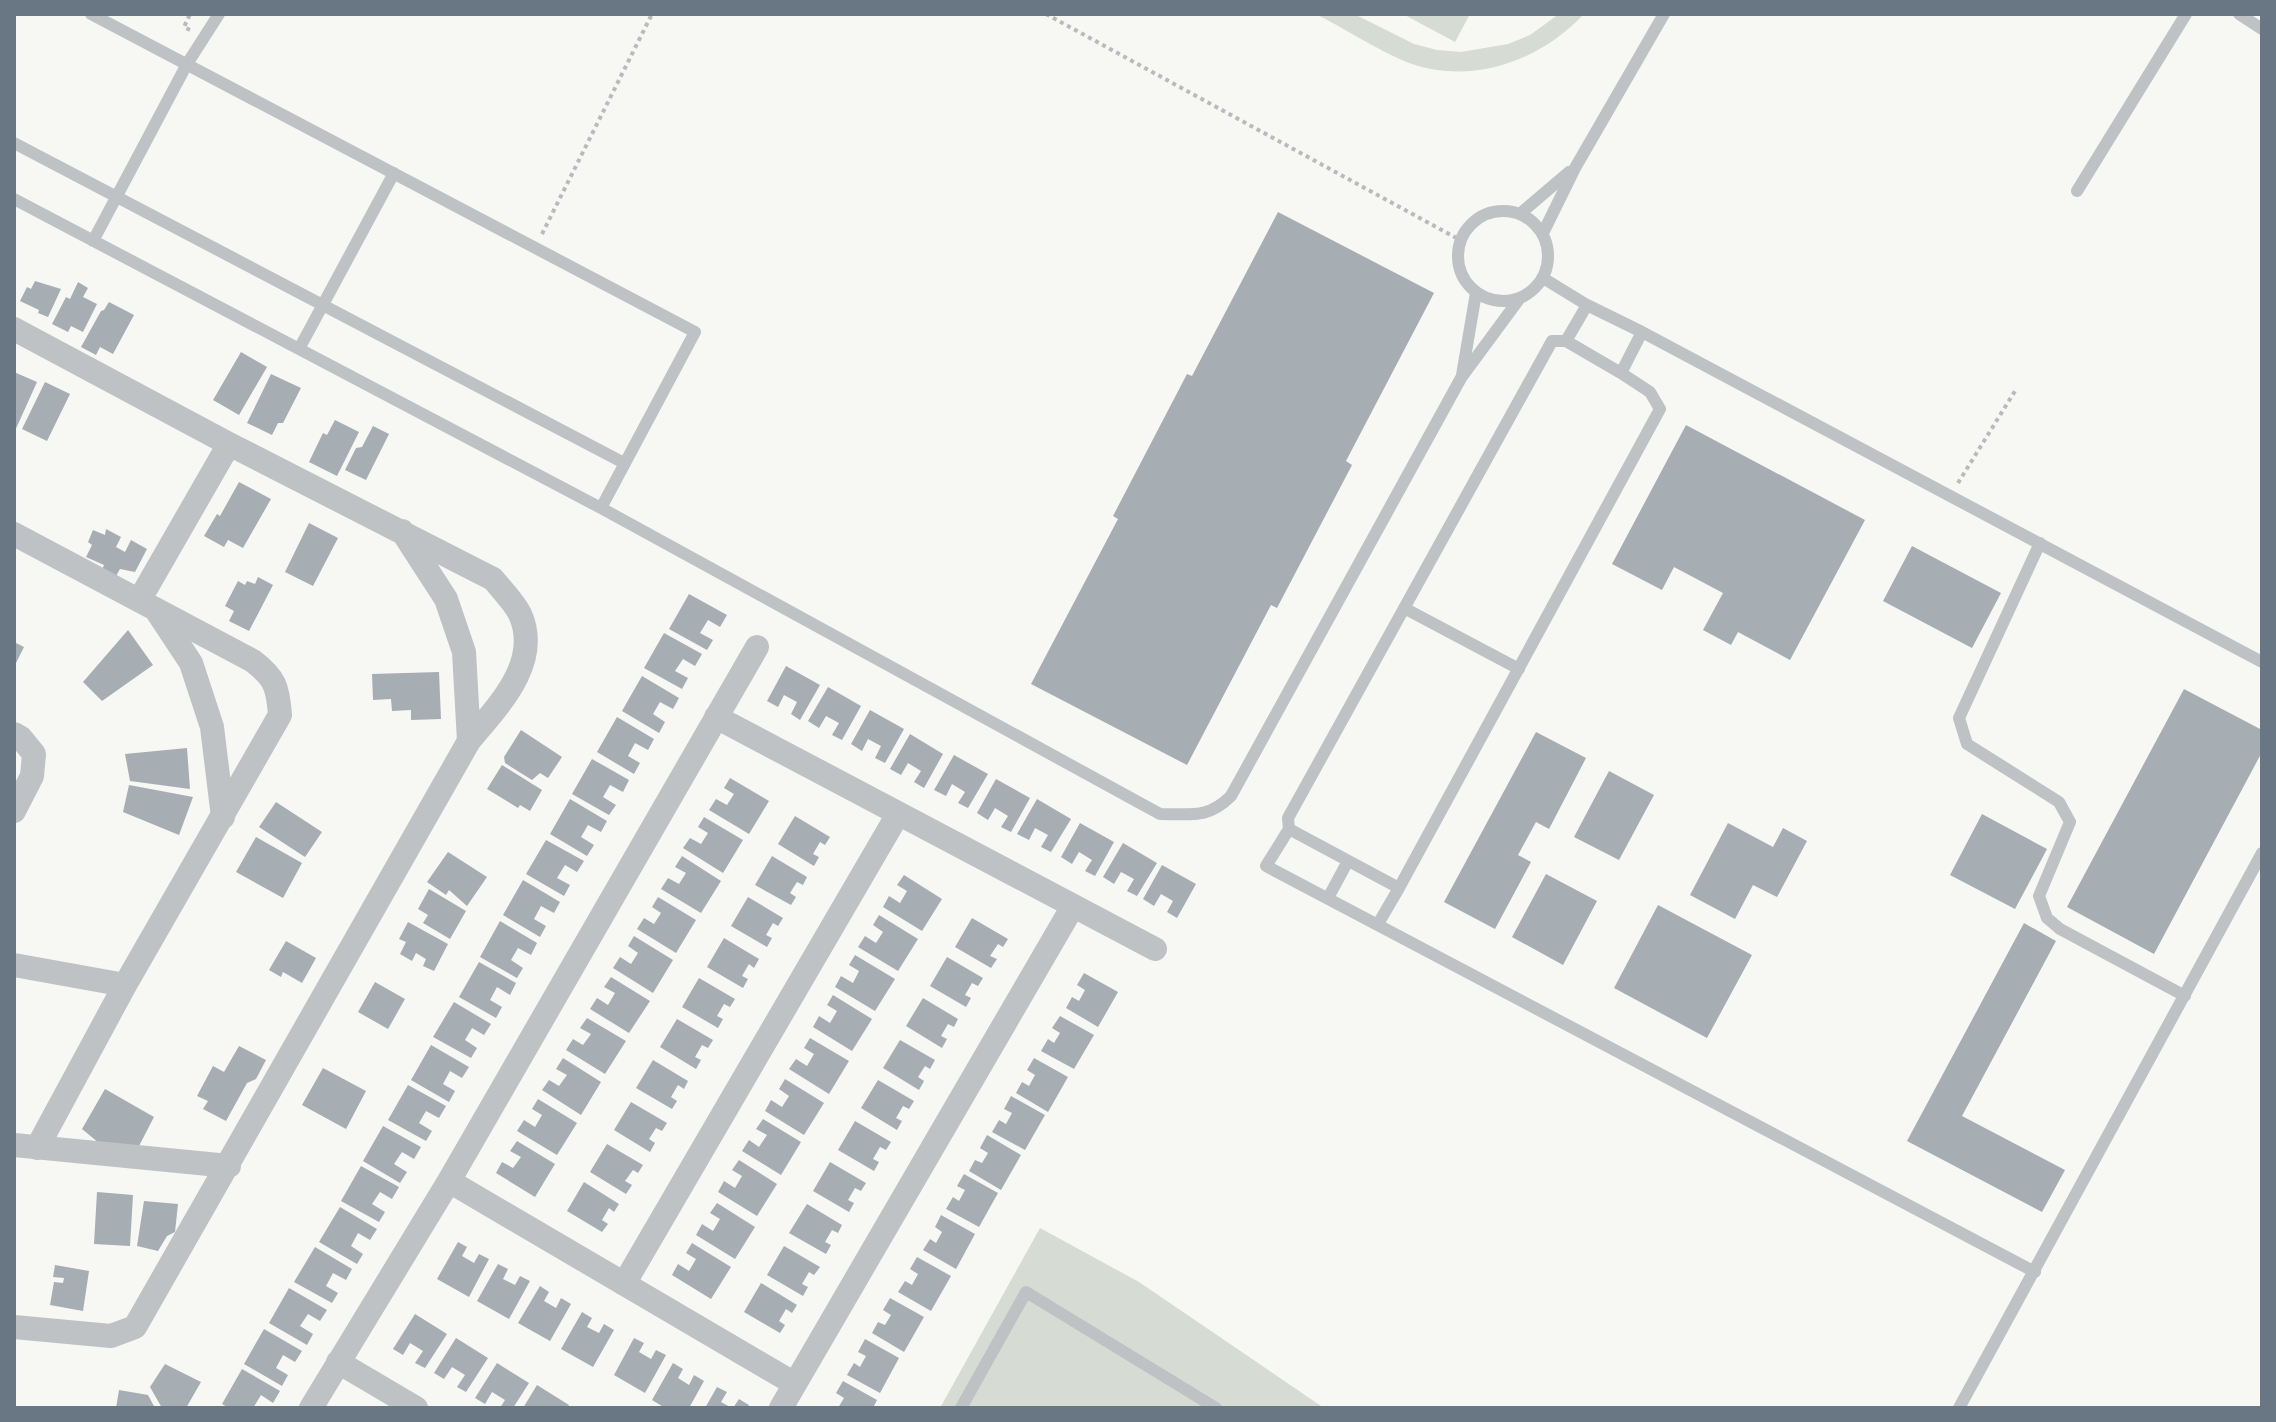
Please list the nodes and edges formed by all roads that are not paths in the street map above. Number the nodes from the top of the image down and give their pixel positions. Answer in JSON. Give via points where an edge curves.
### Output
{"nodes":[{"id":1,"x":91,"y":14,"type":"edge"},
{"id":2,"x":219,"y":14,"type":"edge"},
{"id":3,"x":1664,"y":14,"type":"edge"},
{"id":4,"x":2186,"y":14,"type":"edge"},
{"id":5,"x":2239,"y":14,"type":"edge"},
{"id":6,"x":2262,"y":29,"type":"edge"},
{"id":7,"x":187,"y":64,"type":"junction"},
{"id":8,"x":14,"y":143,"type":"edge"},
{"id":9,"x":1575,"y":168,"type":"junction"},
{"id":10,"x":394,"y":173,"type":"junction"},
{"id":11,"x":2077,"y":191,"type":"dead end"},
{"id":12,"x":117,"y":197,"type":"junction"},
{"id":13,"x":14,"y":199,"type":"edge"},
{"id":14,"x":1521,"y":213,"type":"junction"},
{"id":15,"x":1543,"y":233,"type":"junction"},
{"id":16,"x":93,"y":241,"type":"junction"},
{"id":17,"x":1543,"y":278,"type":"junction"},
{"id":18,"x":1476,"y":293,"type":"junction"},
{"id":19,"x":1520,"y":298,"type":"junction"},
{"id":20,"x":323,"y":305,"type":"junction"},
{"id":21,"x":1587,"y":305,"type":"junction"},
{"id":22,"x":14,"y":329,"type":"edge"},
{"id":23,"x":1642,"y":332,"type":"junction"},
{"id":24,"x":1566,"y":341,"type":"junction"},
{"id":25,"x":299,"y":349,"type":"junction"},
{"id":26,"x":1621,"y":373,"type":"junction"},
{"id":27,"x":1461,"y":378,"type":"junction"},
{"id":28,"x":229,"y":444,"type":"junction"},
{"id":29,"x":624,"y":463,"type":"junction"},
{"id":30,"x":601,"y":508,"type":"junction"},
{"id":31,"x":402,"y":531,"type":"junction"},
{"id":32,"x":14,"y":534,"type":"edge"},
{"id":33,"x":2040,"y":543,"type":"junction"},
{"id":34,"x":147,"y":604,"type":"junction"},
{"id":35,"x":1404,"y":608,"type":"junction"},
{"id":36,"x":757,"y":647,"type":"dead end"},
{"id":37,"x":2262,"y":662,"type":"edge"},
{"id":38,"x":1519,"y":669,"type":"junction"},
{"id":39,"x":716,"y":717,"type":"junction"},
{"id":40,"x":14,"y":734,"type":"edge"},
{"id":41,"x":469,"y":741,"type":"junction"},
{"id":42,"x":14,"y":811,"type":"edge"},
{"id":43,"x":898,"y":814,"type":"junction"},
{"id":44,"x":223,"y":817,"type":"junction"},
{"id":45,"x":1289,"y":829,"type":"junction"},
{"id":46,"x":2262,"y":853,"type":"edge"},
{"id":47,"x":1348,"y":861,"type":"junction"},
{"id":48,"x":1399,"y":888,"type":"junction"},
{"id":49,"x":1328,"y":898,"type":"junction"},
{"id":50,"x":1073,"y":906,"type":"junction"},
{"id":51,"x":1378,"y":924,"type":"junction"},
{"id":52,"x":1155,"y":949,"type":"dead end"},
{"id":53,"x":14,"y":965,"type":"edge"},
{"id":54,"x":125,"y":985,"type":"junction"},
{"id":55,"x":2185,"y":996,"type":"junction"},
{"id":56,"x":26,"y":1146,"type":"edge"},
{"id":57,"x":229,"y":1166,"type":"junction"},
{"id":58,"x":449,"y":1181,"type":"junction"},
{"id":59,"x":2035,"y":1272,"type":"junction"},
{"id":60,"x":624,"y":1284,"type":"junction"},
{"id":61,"x":14,"y":1327,"type":"edge"},
{"id":62,"x":338,"y":1362,"type":"junction"},
{"id":63,"x":795,"y":1384,"type":"junction"},
{"id":64,"x":311,"y":1408,"type":"edge"},
{"id":65,"x":416,"y":1408,"type":"edge"},
{"id":66,"x":781,"y":1408,"type":"edge"},
{"id":67,"x":961,"y":1408,"type":"edge"},
{"id":68,"x":1216,"y":1408,"type":"edge"},
{"id":69,"x":1959,"y":1408,"type":"edge"}],
"edges":[{"from":1,"to":7,"type":"lane"},
{"from":2,"to":7,"type":"lane"},
{"from":3,"to":9,"type":"lane"},
{"from":4,"to":11,"type":"lane"},
{"from":5,"to":6,"type":"lane"},
{"from":7,"to":10,"type":"lane"},
{"from":7,"to":12,"type":"lane"},
{"from":8,"to":12,"type":"lane"},
{"from":9,"to":14,"type":"lane"},
{"from":9,"to":15,"type":"lane"},
{"from":10,"to":20,"type":"lane"},
{"from":10,"to":29,"type":"lane","via":[[695,332]]},
{"from":12,"to":16,"type":"lane"},
{"from":12,"to":20,"type":"lane"},
{"from":13,"to":16,"type":"lane"},
{"from":14,"to":15,"type":"lane"},
{"from":14,"to":18,"type":"lane","via":[[1492,211],[1467,227],[1457,254],[1459,269]]},
{"from":15,"to":17,"type":"lane","via":[[1548,263]]},
{"from":16,"to":25,"type":"lane"},
{"from":17,"to":19,"type":"lane"},
{"from":17,"to":21,"type":"lane"},
{"from":18,"to":19,"type":"lane","via":[[1505,301]]},
{"from":18,"to":27,"type":"lane"},
{"from":19,"to":27,"type":"lane"},
{"from":20,"to":25,"type":"lane"},
{"from":20,"to":29,"type":"lane"},
{"from":21,"to":23,"type":"lane"},
{"from":21,"to":24,"type":"lane"},
{"from":22,"to":28,"type":"street"},
{"from":23,"to":26,"type":"lane"},
{"from":23,"to":33,"type":"lane"},
{"from":24,"to":26,"type":"lane"},
{"from":24,"to":35,"type":"lane","via":[[1552,341]]},
{"from":25,"to":30,"type":"lane"},
{"from":26,"to":38,"type":"lane","via":[[1650,392],[1660,409]]},
{"from":27,"to":30,"type":"lane","via":[[1231,796],[1205,814],[1160,814]]},
{"from":28,"to":31,"type":"street"},
{"from":28,"to":34,"type":"street"},
{"from":29,"to":30,"type":"lane"},
{"from":31,"to":41,"type":"street","via":[[446,599],[464,652]]},
{"from":31,"to":41,"type":"street","via":[[493,579],[520,615],[526,643],[521,670]]},
{"from":32,"to":34,"type":"street"},
{"from":33,"to":37,"type":"lane"},
{"from":33,"to":55,"type":"lane","via":[[1959,718],[1967,744],[2059,802],[2070,822],[2039,896],[2047,918]]},
{"from":34,"to":44,"type":"street","via":[[191,663],[212,727]]},
{"from":34,"to":44,"type":"street","via":[[253,661],[279,692],[280,715]]},
{"from":35,"to":38,"type":"lane"},
{"from":35,"to":45,"type":"lane","via":[[1288,818]]},
{"from":36,"to":39,"type":"street"},
{"from":38,"to":48,"type":"lane"},
{"from":39,"to":43,"type":"street"},
{"from":39,"to":58,"type":"street"},
{"from":40,"to":42,"type":"street","via":[[34,754],[32,776]]},
{"from":41,"to":57,"type":"street"},
{"from":43,"to":50,"type":"street"},
{"from":43,"to":60,"type":"street"},
{"from":44,"to":54,"type":"street"},
{"from":45,"to":47,"type":"lane"},
{"from":45,"to":49,"type":"lane","via":[[1266,866]]},
{"from":46,"to":55,"type":"lane"},
{"from":47,"to":48,"type":"lane"},
{"from":47,"to":49,"type":"lane"},
{"from":48,"to":51,"type":"lane"},
{"from":49,"to":51,"type":"lane"},
{"from":50,"to":52,"type":"street"},
{"from":50,"to":63,"type":"street"},
{"from":51,"to":59,"type":"lane"},
{"from":53,"to":54,"type":"street"},
{"from":54,"to":56,"type":"street"},
{"from":55,"to":59,"type":"lane"},
{"from":56,"to":57,"type":"street"},
{"from":57,"to":61,"type":"street","via":[[135,1327],[111,1336]]},
{"from":58,"to":60,"type":"street"},
{"from":58,"to":62,"type":"street"},
{"from":59,"to":69,"type":"lane"},
{"from":60,"to":63,"type":"street"},
{"from":62,"to":64,"type":"street"},
{"from":62,"to":65,"type":"street"},
{"from":63,"to":66,"type":"street"},
{"from":67,"to":68,"type":"lane","via":[[1026,1292]]}]}
